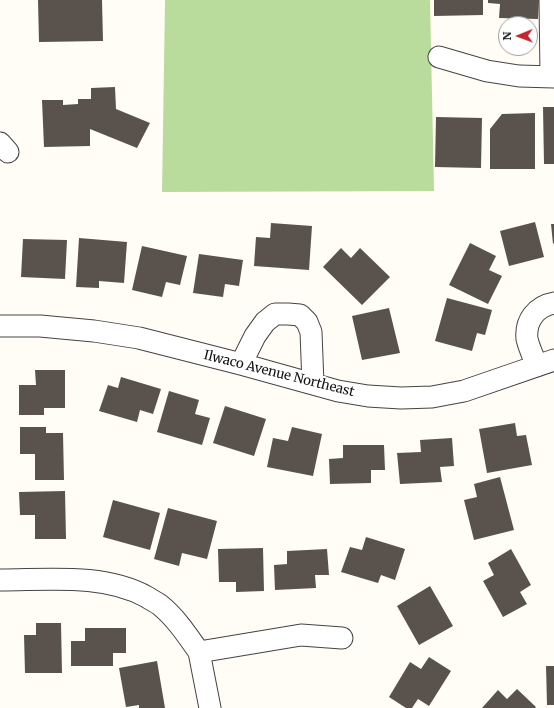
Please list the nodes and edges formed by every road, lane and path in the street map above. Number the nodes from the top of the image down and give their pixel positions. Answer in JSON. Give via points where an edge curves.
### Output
{"nodes":[{"id":1,"x":550,"y":0,"type":"edge"},
{"id":2,"x":439,"y":57,"type":"dead end"},
{"id":3,"x":553,"y":77,"type":"edge"},
{"id":4,"x":554,"y":304,"type":"edge"},
{"id":5,"x":0,"y":326,"type":"edge"},
{"id":6,"x":241,"y":364,"type":"junction"},
{"id":7,"x":549,"y":364,"type":"edge"},
{"id":8,"x":313,"y":384,"type":"junction"},
{"id":9,"x":0,"y":580,"type":"edge"},
{"id":10,"x":342,"y":638,"type":"dead end"},
{"id":11,"x":199,"y":652,"type":"junction"},
{"id":12,"x":210,"y":708,"type":"edge"}],
"edges":[{"from":1,"to":3,"type":"street"},
{"from":2,"to":3,"type":"street","via":[[487,71],[519,76]]},
{"from":4,"to":7,"type":"street","via":[[540,308],[533,314],[527,332],[528,341]]},
{"from":5,"to":6,"type":"street","name":"Ilwaco Avenue Northeast","via":[[40,326],[139,338]]},
{"from":6,"to":8,"type":"street","name":"Ilwaco Avenue Northeast"},
{"from":6,"to":8,"type":"street","via":[[265,322],[275,314],[300,316],[307,322],[311,332]]},
{"from":7,"to":8,"type":"street","name":"Ilwaco Avenue Northeast","via":[[464,391],[432,397],[368,396]]},
{"from":9,"to":11,"type":"street","via":[[98,581],[139,592],[159,604],[174,618]]},
{"from":10,"to":11,"type":"street","via":[[301,635]]},
{"from":11,"to":12,"type":"street"}]}
